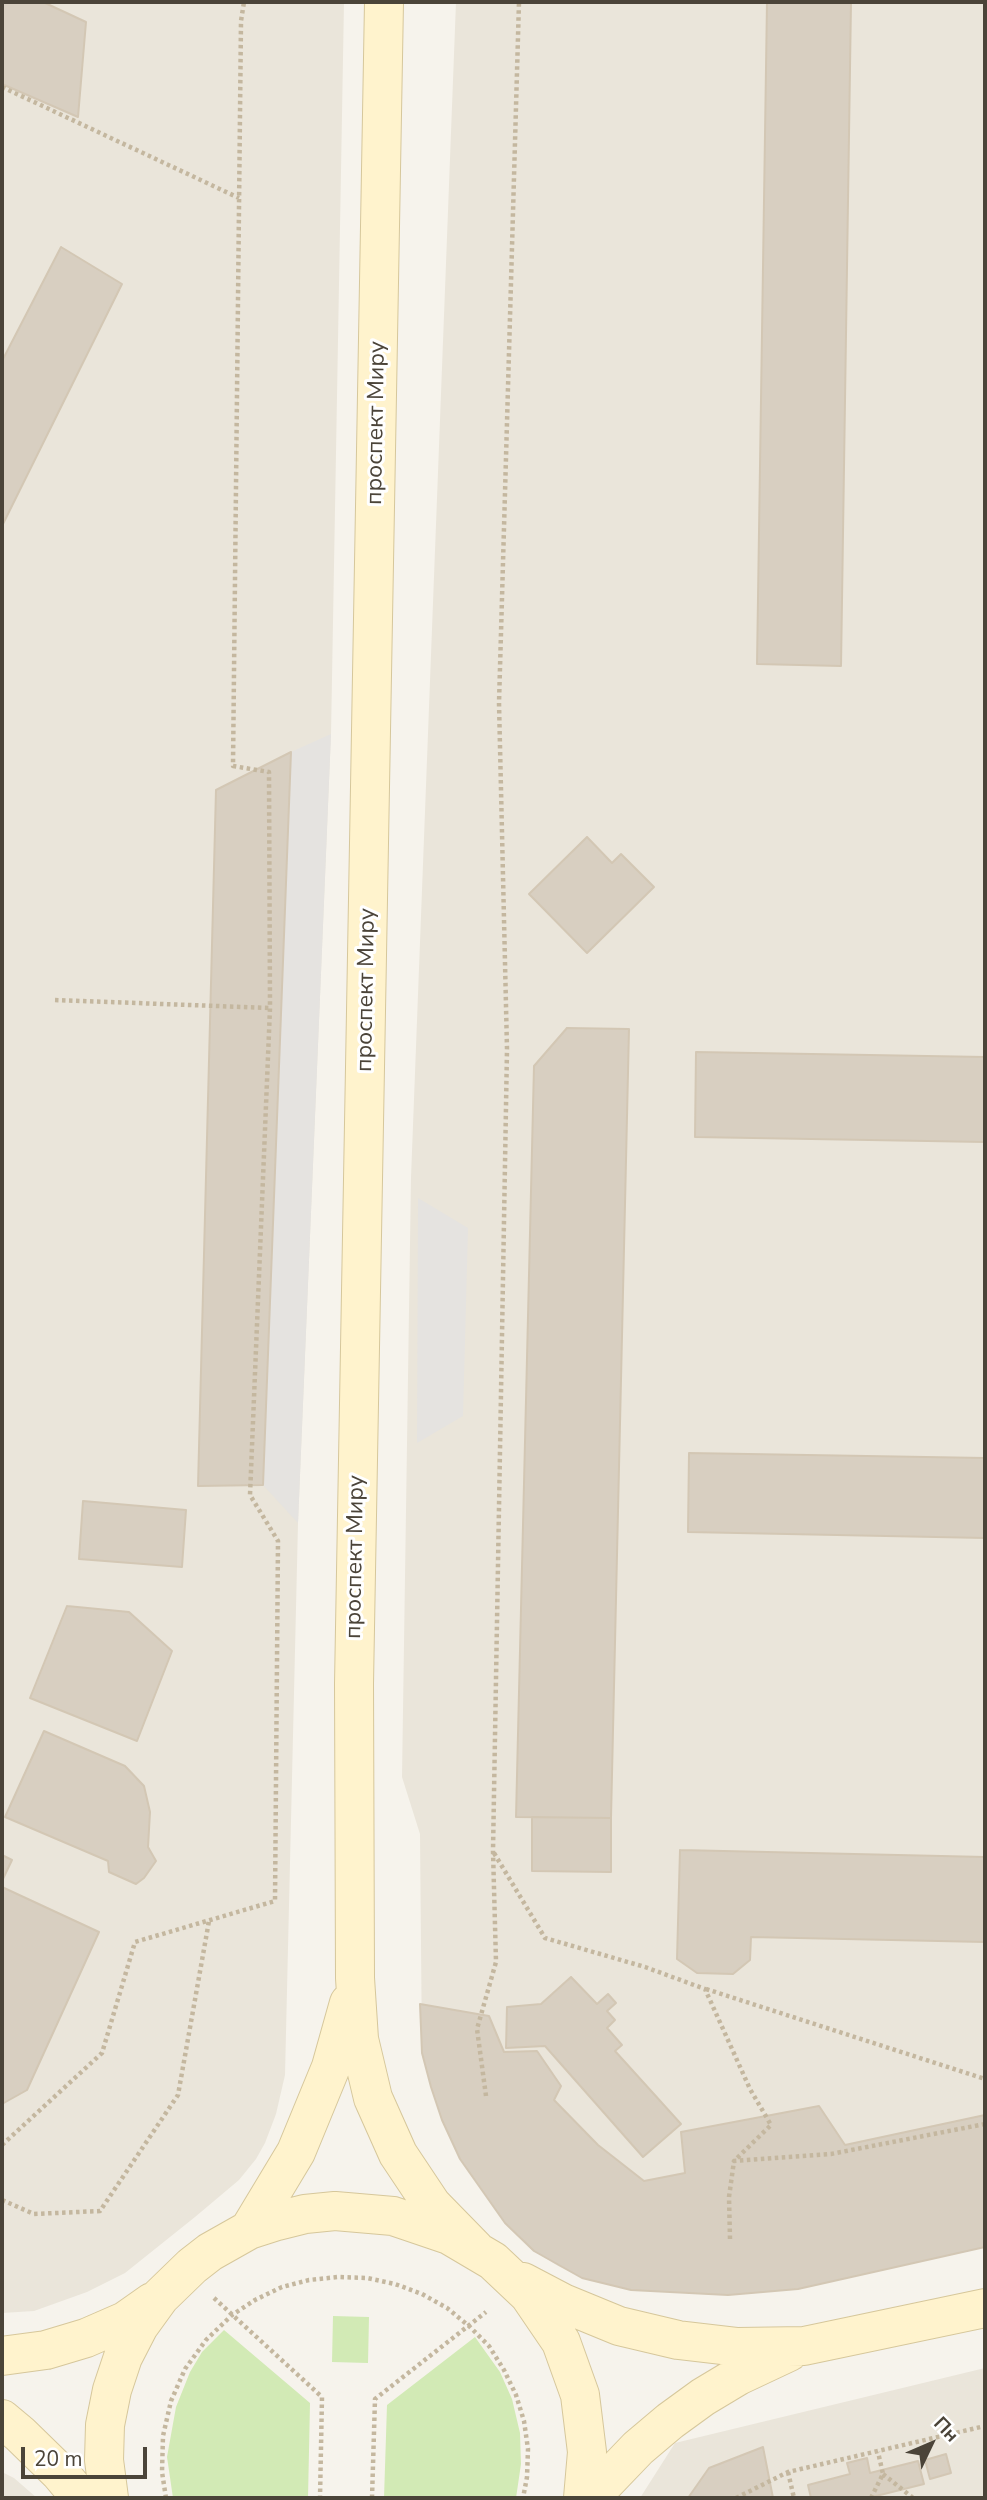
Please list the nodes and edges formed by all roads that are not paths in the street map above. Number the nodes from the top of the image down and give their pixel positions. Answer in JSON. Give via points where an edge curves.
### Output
{"nodes":[{"id":1,"x":384,"y":2,"type":"edge"},
{"id":2,"x":355,"y":1978,"type":"junction"},
{"id":3,"x":249,"y":2230,"type":"junction"},
{"id":4,"x":475,"y":2249,"type":"junction"},
{"id":5,"x":514,"y":2280,"type":"junction"},
{"id":6,"x":160,"y":2297,"type":"junction"},
{"id":7,"x":985,"y":2308,"type":"edge"},
{"id":8,"x":804,"y":2346,"type":"junction"},
{"id":9,"x":2,"y":2356,"type":"edge"},
{"id":10,"x":2,"y":2419,"type":"edge"},
{"id":11,"x":81,"y":2498,"type":"edge"},
{"id":12,"x":108,"y":2498,"type":"edge"},
{"id":13,"x":583,"y":2498,"type":"edge"},
{"id":14,"x":590,"y":2498,"type":"edge"}],
"edges":[{"from":1,"to":2,"type":"main road","name":"проспект Миру","via":[[354,1670]]},
{"from":2,"to":3,"type":"main road","name":"проспект Миру","via":[[331,2067],[296,2152]]},
{"from":2,"to":4,"type":"main road","name":"проспект Миру","via":[[359,2039],[383,2121],[398,2154],[432,2205]]},
{"from":3,"to":4,"type":"main road","via":[[305,2214],[364,2212],[422,2224]]},
{"from":3,"to":6,"type":"main road","via":[[186,2270]]},
{"from":4,"to":5,"type":"main road"},
{"from":5,"to":8,"type":"main road","via":[[619,2326],[666,2337],[738,2347]]},
{"from":5,"to":13,"type":"main road","via":[[561,2342],[580,2395],[587,2452]]},
{"from":6,"to":9,"type":"main road","via":[[125,2321],[86,2338]]},
{"from":6,"to":12,"type":"main road","via":[[139,2326],[112,2390],[105,2425]]},
{"from":7,"to":8,"type":"main road"},
{"from":8,"to":14,"type":"main road","via":[[703,2397],[638,2448]]},
{"from":10,"to":11,"type":"main road"}]}
